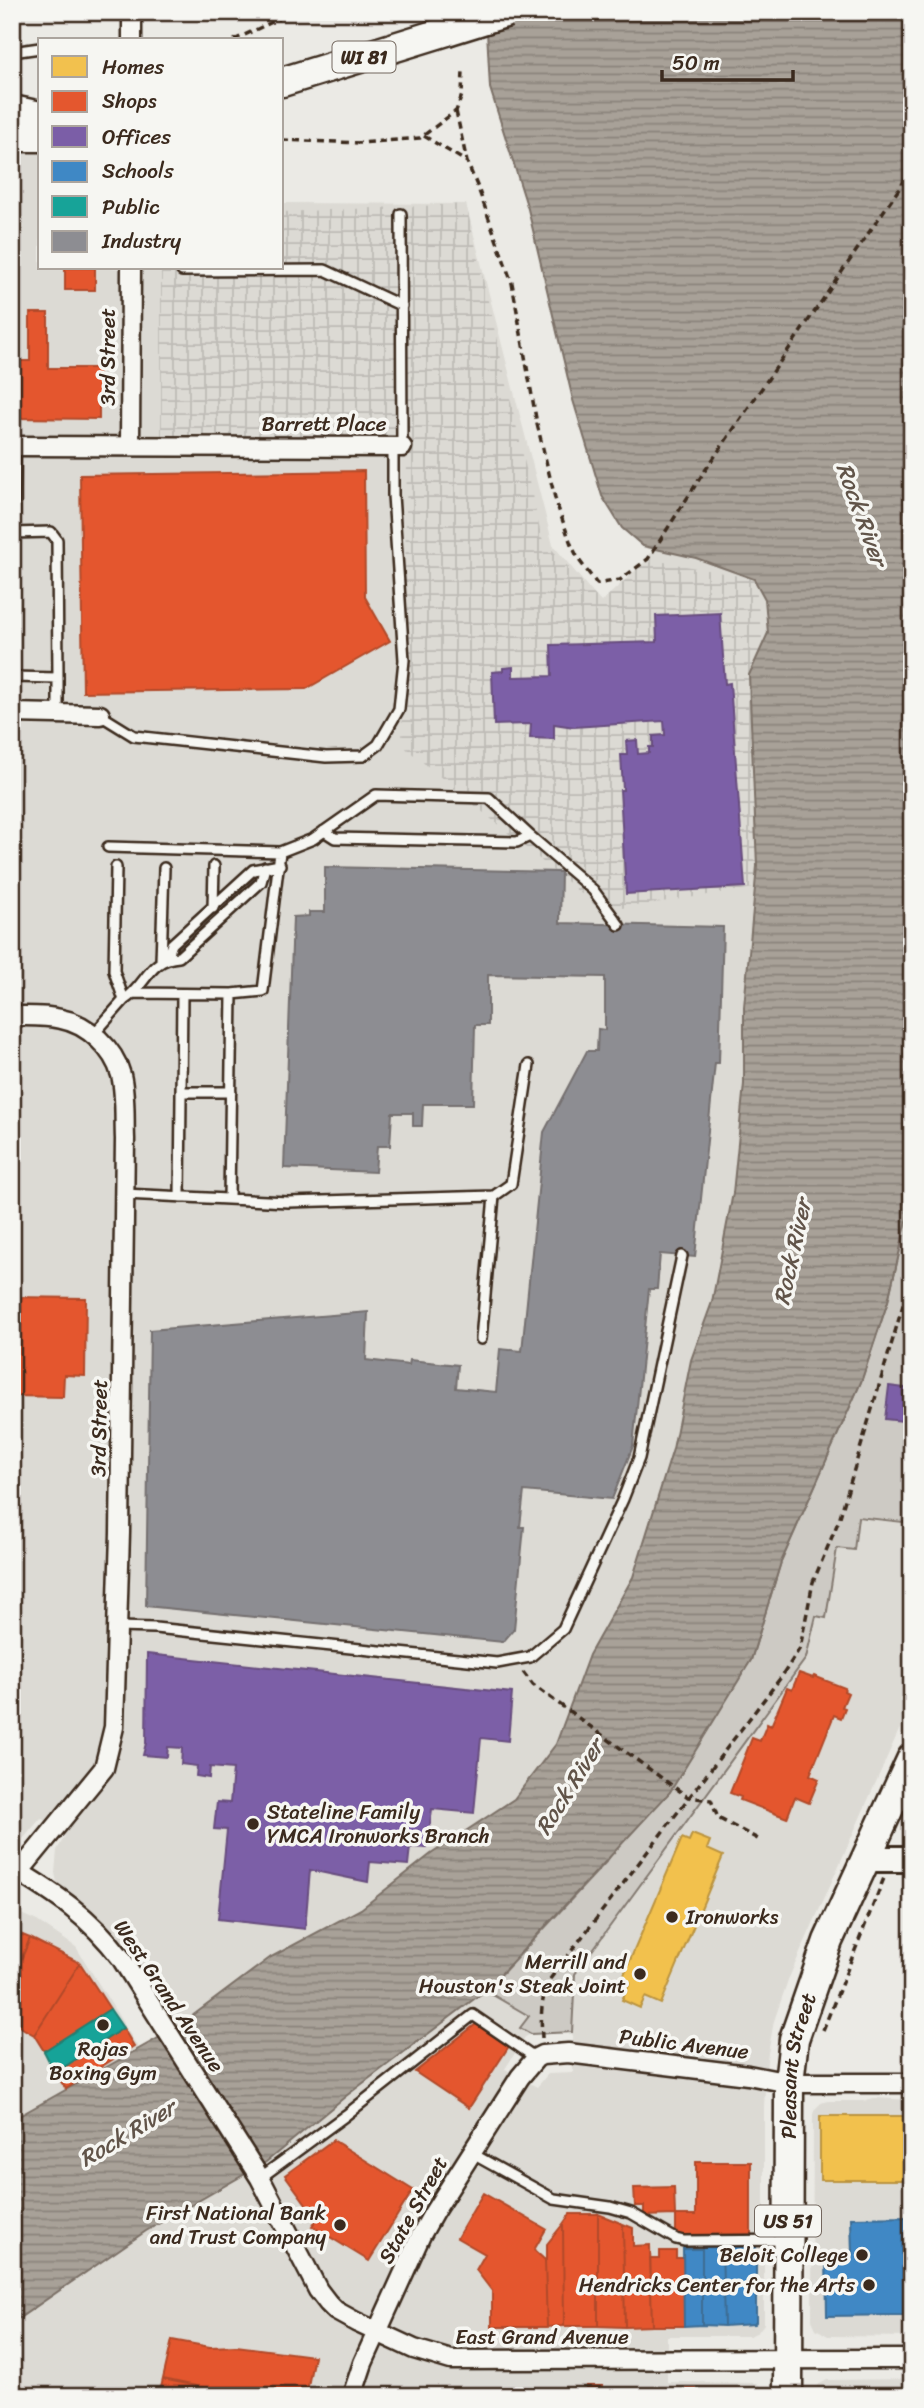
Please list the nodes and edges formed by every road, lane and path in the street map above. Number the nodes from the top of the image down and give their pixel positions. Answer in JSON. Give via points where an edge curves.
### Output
{"nodes":[{"id":1,"x":132,"y":12,"type":"edge"},
{"id":2,"x":293,"y":12,"type":"edge"},
{"id":3,"x":508,"y":12,"type":"edge"},
{"id":4,"x":132,"y":38,"type":"edge"},
{"id":5,"x":238,"y":38,"type":"edge"},
{"id":6,"x":38,"y":48,"type":"edge"},
{"id":7,"x":12,"y":52,"type":"edge"},
{"id":8,"x":463,"y":70,"type":"dead end"},
{"id":9,"x":284,"y":81,"type":"edge"},
{"id":10,"x":12,"y":110,"type":"edge"},
{"id":11,"x":456,"y":111,"type":"junction"},
{"id":12,"x":38,"y":116,"type":"edge"},
{"id":13,"x":38,"y":116,"type":"edge"},
{"id":14,"x":12,"y":117,"type":"edge"},
{"id":15,"x":424,"y":135,"type":"junction"},
{"id":16,"x":38,"y":136,"type":"edge"},
{"id":17,"x":12,"y":137,"type":"edge"},
{"id":18,"x":284,"y":141,"type":"edge"},
{"id":19,"x":467,"y":162,"type":"junction"},
{"id":20,"x":912,"y":170,"type":"edge"},
{"id":21,"x":401,"y":214,"type":"dead end"},
{"id":22,"x":131,"y":270,"type":"edge"},
{"id":23,"x":182,"y":271,"type":"dead end"},
{"id":24,"x":402,"y":306,"type":"junction"},
{"id":25,"x":14,"y":446,"type":"edge"},
{"id":26,"x":130,"y":446,"type":"junction"},
{"id":27,"x":397,"y":447,"type":"junction"},
{"id":28,"x":13,"y":533,"type":"edge"},
{"id":29,"x":12,"y":677,"type":"edge"},
{"id":30,"x":58,"y":678,"type":"junction"},
{"id":31,"x":12,"y":713,"type":"edge"},
{"id":32,"x":58,"y":714,"type":"junction"},
{"id":33,"x":100,"y":715,"type":"joint"},
{"id":34,"x":324,"y":831,"type":"junction"},
{"id":35,"x":530,"y":836,"type":"junction"},
{"id":36,"x":108,"y":847,"type":"dead end"},
{"id":37,"x":281,"y":852,"type":"junction"},
{"id":38,"x":280,"y":865,"type":"junction"},
{"id":39,"x":214,"y":866,"type":"dead end"},
{"id":40,"x":116,"y":867,"type":"dead end"},
{"id":41,"x":265,"y":867,"type":"junction"},
{"id":42,"x":164,"y":868,"type":"dead end"},
{"id":43,"x":213,"y":908,"type":"junction"},
{"id":44,"x":619,"y":925,"type":"dead end"},
{"id":45,"x":190,"y":929,"type":"junction"},
{"id":46,"x":199,"y":937,"type":"junction"},
{"id":47,"x":164,"y":959,"type":"junction"},
{"id":48,"x":134,"y":993,"type":"junction"},
{"id":49,"x":182,"y":994,"type":"junction"},
{"id":50,"x":232,"y":994,"type":"junction"},
{"id":51,"x":124,"y":1000,"type":"junction"},
{"id":52,"x":12,"y":1016,"type":"edge"},
{"id":53,"x":93,"y":1035,"type":"junction"},
{"id":54,"x":529,"y":1065,"type":"dead end"},
{"id":55,"x":181,"y":1092,"type":"junction"},
{"id":56,"x":231,"y":1092,"type":"junction"},
{"id":57,"x":124,"y":1194,"type":"junction"},
{"id":58,"x":494,"y":1196,"type":"junction"},
{"id":59,"x":180,"y":1197,"type":"junction"},
{"id":60,"x":229,"y":1199,"type":"junction"},
{"id":61,"x":681,"y":1255,"type":"dead end"},
{"id":62,"x":912,"y":1275,"type":"edge"},
{"id":63,"x":481,"y":1339,"type":"dead end"},
{"id":64,"x":117,"y":1626,"type":"junction"},
{"id":65,"x":533,"y":1685,"type":"dead end"},
{"id":66,"x":912,"y":1758,"type":"edge"},
{"id":67,"x":688,"y":1797,"type":"junction"},
{"id":68,"x":758,"y":1839,"type":"dead end"},
{"id":69,"x":889,"y":1859,"type":"edge"},
{"id":70,"x":16,"y":1870,"type":"edge"},
{"id":71,"x":823,"y":2029,"type":"dead end"},
{"id":72,"x":539,"y":2056,"type":"junction"},
{"id":73,"x":789,"y":2083,"type":"junction"},
{"id":74,"x":912,"y":2083,"type":"edge"},
{"id":75,"x":471,"y":2153,"type":"junction"},
{"id":76,"x":260,"y":2178,"type":"junction"},
{"id":77,"x":788,"y":2240,"type":"junction"},
{"id":78,"x":377,"y":2332,"type":"junction"},
{"id":79,"x":912,"y":2359,"type":"edge"},
{"id":80,"x":789,"y":2360,"type":"junction"},
{"id":81,"x":352,"y":2396,"type":"edge"},
{"id":82,"x":788,"y":2396,"type":"edge"}],
"edges":[{"from":1,"to":4,"type":"street"},
{"from":2,"to":5,"type":"path"},
{"from":3,"to":9,"type":"main road","number":"WI 81","bridge":true},
{"from":6,"to":7,"type":"lane"},
{"from":8,"to":11,"type":"path"},
{"from":10,"to":12,"type":"main road"},
{"from":11,"to":15,"type":"path"},
{"from":11,"to":19,"type":"path"},
{"from":13,"to":14,"type":"main road"},
{"from":15,"to":18,"type":"path","via":[[360,143]]},
{"from":15,"to":19,"type":"path"},
{"from":16,"to":17,"type":"main road"},
{"from":19,"to":20,"type":"path","via":[[512,284],[556,502],[579,560],[597,584],[620,580],[648,559]]},
{"from":21,"to":24,"type":"lane","name":"Barrett Place"},
{"from":22,"to":26,"type":"street","name":"3rd Street"},
{"from":23,"to":24,"type":"lane","via":[[325,270]]},
{"from":24,"to":27,"type":"lane","name":"Barrett Place"},
{"from":25,"to":26,"type":"street","name":"Barrett Place"},
{"from":25,"to":28,"type":"lane"},
{"from":26,"to":27,"type":"street","name":"Barrett Place"},
{"from":27,"to":33,"type":"lane","via":[[393,495],[404,660],[399,709],[378,745],[363,756],[326,757],[134,736]]},
{"from":28,"to":30,"type":"lane","via":[[51,532],[57,540]]},
{"from":29,"to":30,"type":"lane"},
{"from":30,"to":32,"type":"lane"},
{"from":31,"to":32,"type":"street"},
{"from":32,"to":33,"type":"street"},
{"from":34,"to":35,"type":"lane","via":[[335,838],[517,842]]},
{"from":34,"to":35,"type":"lane","via":[[376,795],[489,798]]},
{"from":34,"to":37,"type":"lane"},
{"from":35,"to":44,"type":"lane","via":[[593,890]]},
{"from":36,"to":37,"type":"lane"},
{"from":37,"to":38,"type":"lane"},
{"from":38,"to":41,"type":"lane"},
{"from":38,"to":50,"type":"lane","via":[[263,991]]},
{"from":39,"to":43,"type":"lane"},
{"from":40,"to":51,"type":"lane","via":[[114,971]]},
{"from":41,"to":43,"type":"lane","via":[[253,870]]},
{"from":41,"to":46,"type":"lane","via":[[261,882]]},
{"from":42,"to":47,"type":"lane"},
{"from":43,"to":45,"type":"lane"},
{"from":45,"to":46,"type":"lane"},
{"from":45,"to":47,"type":"lane","via":[[172,944]]},
{"from":46,"to":47,"type":"lane","via":[[179,957]]},
{"from":47,"to":48,"type":"lane"},
{"from":48,"to":49,"type":"lane"},
{"from":48,"to":51,"type":"lane"},
{"from":49,"to":50,"type":"lane"},
{"from":49,"to":55,"type":"lane"},
{"from":50,"to":56,"type":"lane"},
{"from":51,"to":53,"type":"lane"},
{"from":52,"to":53,"type":"street","via":[[61,1019]]},
{"from":53,"to":57,"type":"street","name":"3rd Street","via":[[115,1059],[122,1077]]},
{"from":54,"to":58,"type":"lane","via":[[511,1184]]},
{"from":55,"to":56,"type":"lane"},
{"from":55,"to":59,"type":"lane"},
{"from":56,"to":60,"type":"lane"},
{"from":57,"to":59,"type":"lane"},
{"from":57,"to":64,"type":"street","name":"3rd Street"},
{"from":58,"to":60,"type":"lane","via":[[288,1202]]},
{"from":58,"to":63,"type":"lane"},
{"from":59,"to":60,"type":"lane"},
{"from":61,"to":64,"type":"lane","via":[[639,1458],[563,1629],[530,1657],[497,1663]]},
{"from":62,"to":67,"type":"path","via":[[839,1520],[813,1582],[800,1648]]},
{"from":64,"to":70,"type":"street","name":"3rd Street","via":[[114,1727],[104,1768]]},
{"from":65,"to":67,"type":"path"},
{"from":66,"to":69,"type":"main road","name":"Pleasant Street","number":"US 51"},
{"from":67,"to":68,"type":"path","via":[[711,1800],[718,1818]]},
{"from":67,"to":72,"type":"path","via":[[550,1979],[542,2005]]},
{"from":69,"to":71,"type":"path"},
{"from":69,"to":73,"type":"main road","name":"Pleasant Street","number":"US 51","via":[[828,1941],[794,2039]]},
{"from":70,"to":76,"type":"street","name":"West Grand Avenue","via":[[76,1909],[104,1936]]},
{"from":72,"to":73,"type":"street","name":"Public Avenue","via":[[581,2054]]},
{"from":72,"to":75,"type":"street","name":"State Street","via":[[520,2077]]},
{"from":72,"to":76,"type":"lane","via":[[473,2015]]},
{"from":73,"to":74,"type":"street","name":"Public Avenue"},
{"from":73,"to":77,"type":"main road","name":"Pleasant Street","number":"US 51"},
{"from":75,"to":77,"type":"lane","via":[[554,2199],[631,2213],[676,2239]]},
{"from":75,"to":78,"type":"street","name":"State Street","via":[[421,2235]]},
{"from":76,"to":78,"type":"street","name":"East Grand Avenue","via":[[318,2290],[336,2311]]},
{"from":77,"to":80,"type":"main road","name":"Pleasant Street","number":"US 51"},
{"from":78,"to":80,"type":"street","name":"East Grand Avenue","via":[[451,2360]]},
{"from":78,"to":81,"type":"street","name":"State Street"},
{"from":79,"to":80,"type":"street","name":"East Grand Avenue"},
{"from":80,"to":82,"type":"main road","name":"Pleasant Street","number":"US 51"}]}
